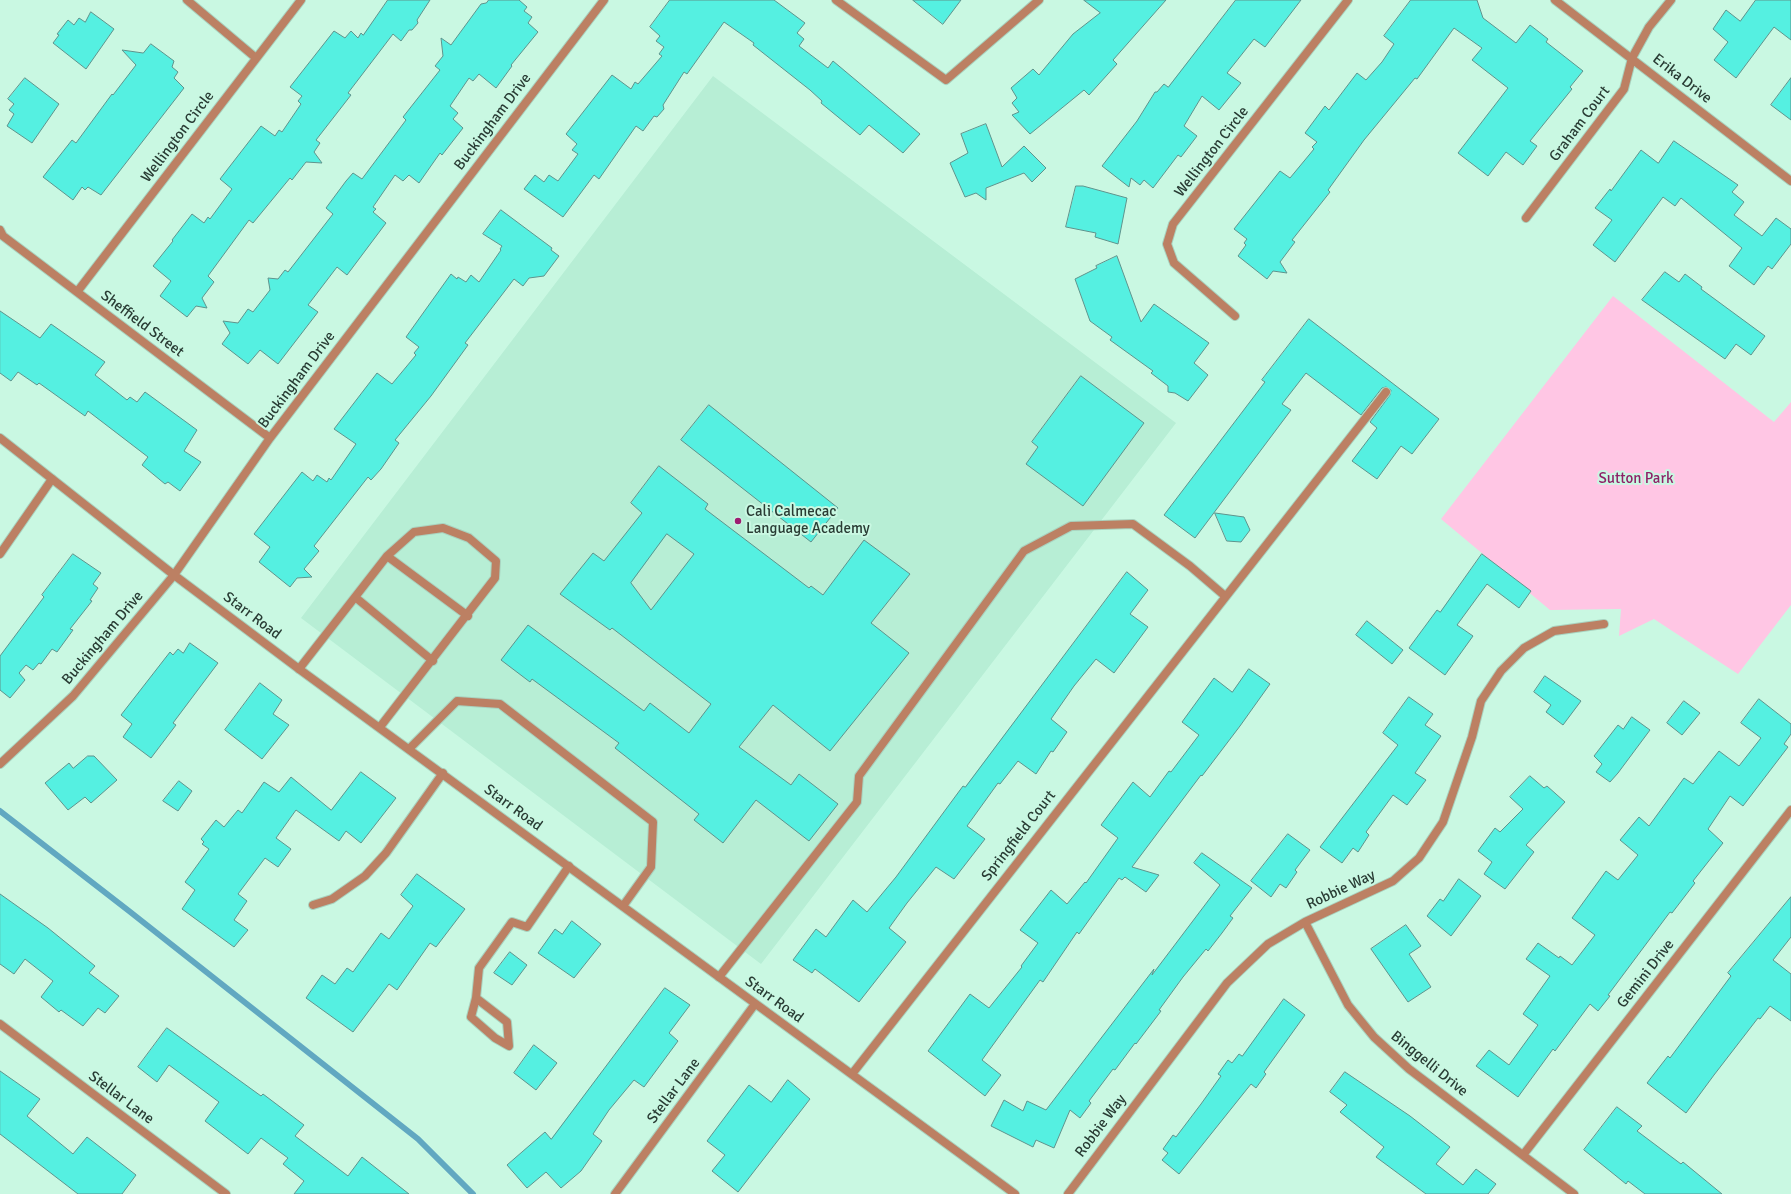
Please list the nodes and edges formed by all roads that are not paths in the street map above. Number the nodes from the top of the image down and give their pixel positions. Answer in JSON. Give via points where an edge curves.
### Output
{"nodes":[{"id":1,"x":187,"y":0,"type":"edge"},
{"id":2,"x":301,"y":0,"type":"edge"},
{"id":3,"x":604,"y":0,"type":"edge"},
{"id":4,"x":836,"y":0,"type":"edge"},
{"id":5,"x":1039,"y":0,"type":"edge"},
{"id":6,"x":1348,"y":0,"type":"edge"},
{"id":7,"x":1555,"y":0,"type":"edge"},
{"id":8,"x":1671,"y":0,"type":"edge"},
{"id":9,"x":256,"y":58,"type":"junction"},
{"id":10,"x":1632,"y":58,"type":"junction"},
{"id":11,"x":1791,"y":181,"type":"edge"},
{"id":12,"x":1526,"y":218,"type":"dead end"},
{"id":13,"x":0,"y":230,"type":"edge"},
{"id":14,"x":77,"y":292,"type":"junction"},
{"id":15,"x":1235,"y":316,"type":"dead end"},
{"id":16,"x":1386,"y":392,"type":"dead end"},
{"id":17,"x":0,"y":438,"type":"edge"},
{"id":18,"x":270,"y":438,"type":"junction"},
{"id":19,"x":52,"y":479,"type":"junction"},
{"id":20,"x":0,"y":554,"type":"edge"},
{"id":21,"x":387,"y":556,"type":"junction"},
{"id":22,"x":174,"y":575,"type":"junction"},
{"id":23,"x":1225,"y":596,"type":"junction"},
{"id":24,"x":355,"y":597,"type":"junction"},
{"id":25,"x":468,"y":616,"type":"junction"},
{"id":26,"x":1604,"y":624,"type":"dead end"},
{"id":27,"x":433,"y":660,"type":"junction"},
{"id":28,"x":299,"y":669,"type":"junction"},
{"id":29,"x":380,"y":727,"type":"junction"},
{"id":30,"x":409,"y":749,"type":"junction"},
{"id":31,"x":0,"y":764,"type":"edge"},
{"id":32,"x":443,"y":773,"type":"junction"},
{"id":33,"x":1791,"y":810,"type":"edge"},
{"id":34,"x":569,"y":866,"type":"junction"},
{"id":35,"x":313,"y":905,"type":"dead end"},
{"id":36,"x":623,"y":906,"type":"junction"},
{"id":37,"x":1305,"y":922,"type":"junction"},
{"id":38,"x":719,"y":977,"type":"junction"},
{"id":39,"x":476,"y":998,"type":"junction"},
{"id":40,"x":755,"y":1004,"type":"junction"},
{"id":41,"x":0,"y":1024,"type":"edge"},
{"id":42,"x":852,"y":1074,"type":"junction"},
{"id":43,"x":1523,"y":1155,"type":"junction"},
{"id":44,"x":226,"y":1194,"type":"edge"},
{"id":45,"x":615,"y":1194,"type":"edge"},
{"id":46,"x":1015,"y":1194,"type":"edge"},
{"id":47,"x":1068,"y":1194,"type":"edge"},
{"id":48,"x":1574,"y":1194,"type":"edge"}],
"edges":[{"from":1,"to":9,"type":"street"},
{"from":2,"to":9,"type":"street","name":"Wellington Circle"},
{"from":3,"to":18,"type":"street","name":"Buckingham Drive"},
{"from":4,"to":5,"type":"street","via":[[946,80]]},
{"from":6,"to":15,"type":"street","name":"Wellington Circle","via":[[1173,224],[1167,244],[1174,263]]},
{"from":7,"to":10,"type":"street","name":"Erika Drive"},
{"from":8,"to":10,"type":"street","name":"Graham Court","via":[[1650,27]]},
{"from":9,"to":14,"type":"street","name":"Wellington Circle"},
{"from":10,"to":11,"type":"street","name":"Erika Drive"},
{"from":10,"to":12,"type":"street","name":"Graham Court","via":[[1624,88]]},
{"from":13,"to":14,"type":"street","name":"Sheffield Street","via":[[3,236]]},
{"from":14,"to":18,"type":"street","name":"Sheffield Street"},
{"from":16,"to":23,"type":"street","name":"Springfield Court"},
{"from":17,"to":19,"type":"street","name":"Starr Road"},
{"from":18,"to":22,"type":"street","name":"Buckingham Drive"},
{"from":19,"to":20,"type":"street"},
{"from":19,"to":22,"type":"street","name":"Starr Road"},
{"from":21,"to":24,"type":"street"},
{"from":21,"to":25,"type":"street"},
{"from":21,"to":25,"type":"street","via":[[414,532],[443,528],[469,538],[496,561],[496,578]]},
{"from":22,"to":28,"type":"street","name":"Starr Road"},
{"from":22,"to":31,"type":"street","name":"Buckingham Drive","via":[[73,696]]},
{"from":23,"to":38,"type":"street","via":[[1190,566],[1133,524],[1071,526],[1024,551],[859,776],[857,802]]},
{"from":23,"to":42,"type":"street","name":"Springfield Court"},
{"from":24,"to":27,"type":"street"},
{"from":24,"to":28,"type":"street"},
{"from":25,"to":27,"type":"street"},
{"from":26,"to":37,"type":"street","name":"Robbie Way","via":[[1554,631],[1524,648],[1500,671],[1481,701],[1472,737],[1443,822],[1419,858],[1394,881]]},
{"from":27,"to":29,"type":"street"},
{"from":28,"to":29,"type":"street","name":"Starr Road"},
{"from":29,"to":30,"type":"street","name":"Starr Road"},
{"from":30,"to":32,"type":"street","name":"Starr Road"},
{"from":30,"to":36,"type":"street","via":[[457,701],[500,704],[653,822],[651,867]]},
{"from":32,"to":34,"type":"street","name":"Starr Road"},
{"from":32,"to":35,"type":"street","via":[[386,853],[364,876],[332,899]]},
{"from":33,"to":43,"type":"street","name":"Gemini Drive"},
{"from":34,"to":36,"type":"street","name":"Starr Road"},
{"from":34,"to":39,"type":"street","via":[[528,926],[512,922],[479,968]]},
{"from":36,"to":38,"type":"street","name":"Starr Road"},
{"from":37,"to":43,"type":"street","name":"Binggelli Drive","via":[[1348,1004],[1374,1037],[1409,1069]]},
{"from":37,"to":47,"type":"street","name":"Robbie Way","via":[[1268,944],[1227,983]]},
{"from":38,"to":40,"type":"street","name":"Starr Road"},
{"from":39,"to":39,"type":"street","via":[[507,1022],[509,1046],[495,1038],[471,1017]]},
{"from":40,"to":42,"type":"street","name":"Starr Road"},
{"from":40,"to":45,"type":"street","name":"Stellar Lane"},
{"from":41,"to":44,"type":"street","name":"Stellar Lane"},
{"from":42,"to":46,"type":"street","name":"Starr Road"},
{"from":43,"to":48,"type":"street","name":"Binggelli Drive"}]}
